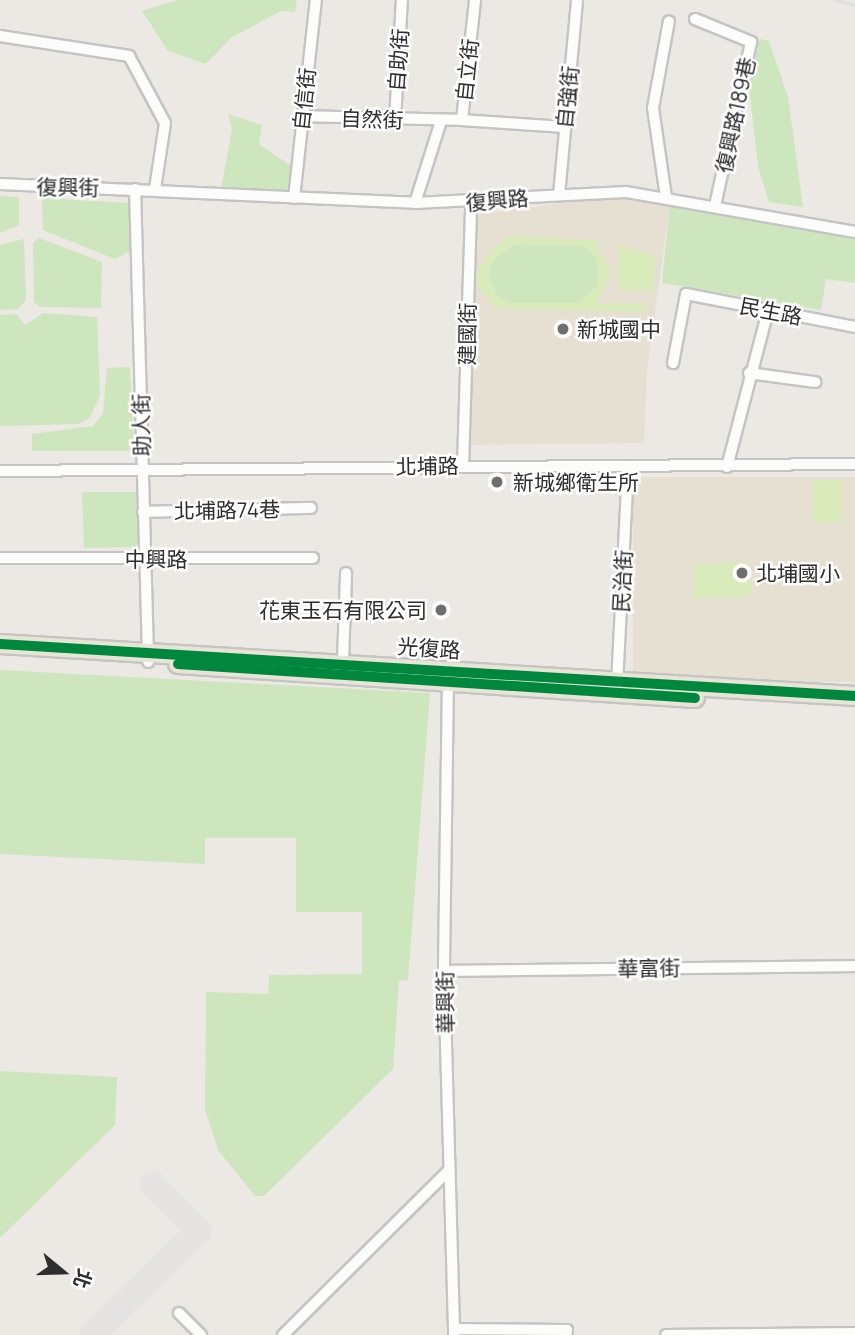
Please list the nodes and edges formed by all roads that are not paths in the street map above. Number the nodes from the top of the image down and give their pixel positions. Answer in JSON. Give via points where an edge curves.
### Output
{"nodes":[{"id":1,"x":316,"y":0,"type":"edge"},
{"id":2,"x":402,"y":0,"type":"edge"},
{"id":3,"x":475,"y":0,"type":"edge"},
{"id":4,"x":577,"y":0,"type":"edge"},
{"id":5,"x":695,"y":19,"type":"dead end"},
{"id":6,"x":669,"y":21,"type":"dead end"},
{"id":7,"x":0,"y":36,"type":"edge"},
{"id":8,"x":302,"y":116,"type":"junction"},
{"id":9,"x":395,"y":120,"type":"junction"},
{"id":10,"x":462,"y":120,"type":"junction"},
{"id":11,"x":441,"y":121,"type":"junction"},
{"id":12,"x":564,"y":127,"type":"junction"},
{"id":13,"x":0,"y":184,"type":"edge"},
{"id":14,"x":135,"y":189,"type":"junction"},
{"id":15,"x":155,"y":189,"type":"junction"},
{"id":16,"x":559,"y":195,"type":"junction"},
{"id":17,"x":666,"y":197,"type":"junction"},
{"id":18,"x":294,"y":198,"type":"junction"},
{"id":19,"x":415,"y":203,"type":"junction"},
{"id":20,"x":471,"y":204,"type":"junction"},
{"id":21,"x":715,"y":206,"type":"junction"},
{"id":22,"x":855,"y":232,"type":"edge"},
{"id":23,"x":768,"y":311,"type":"junction"},
{"id":24,"x":855,"y":327,"type":"edge"},
{"id":25,"x":673,"y":363,"type":"dead end"},
{"id":26,"x":748,"y":373,"type":"junction"},
{"id":27,"x":815,"y":382,"type":"dead end"},
{"id":28,"x":855,"y":464,"type":"edge"},
{"id":29,"x":463,"y":465,"type":"junction"},
{"id":30,"x":628,"y":467,"type":"junction"},
{"id":31,"x":727,"y":467,"type":"junction"},
{"id":32,"x":142,"y":468,"type":"junction"},
{"id":33,"x":0,"y":471,"type":"edge"},
{"id":34,"x":311,"y":508,"type":"dead end"},
{"id":35,"x":144,"y":512,"type":"junction"},
{"id":36,"x":0,"y":558,"type":"edge"},
{"id":37,"x":313,"y":558,"type":"dead end"},
{"id":38,"x":145,"y":560,"type":"junction"},
{"id":39,"x":346,"y":573,"type":"dead end"},
{"id":40,"x":0,"y":644,"type":"edge"},
{"id":41,"x":0,"y":656,"type":"edge"},
{"id":42,"x":148,"y":656,"type":"junction"},
{"id":43,"x":343,"y":661,"type":"junction"},
{"id":44,"x":448,"y":676,"type":"junction"},
{"id":45,"x":617,"y":687,"type":"junction"},
{"id":46,"x":855,"y":696,"type":"edge"},
{"id":47,"x":855,"y":708,"type":"edge"},
{"id":48,"x":855,"y":966,"type":"edge"},
{"id":49,"x":444,"y":971,"type":"junction"},
{"id":50,"x":449,"y":1170,"type":"junction"},
{"id":51,"x":179,"y":1313,"type":"dead end"},
{"id":52,"x":454,"y":1332,"type":"edge"},
{"id":53,"x":504,"y":1332,"type":"edge"},
{"id":54,"x":855,"y":1333,"type":"edge"},
{"id":55,"x":201,"y":1335,"type":"edge"},
{"id":56,"x":283,"y":1335,"type":"edge"},
{"id":57,"x":566,"y":1335,"type":"edge"},
{"id":58,"x":666,"y":1335,"type":"edge"}],
"edges":[{"from":1,"to":8,"type":"street","name":"自信街"},
{"from":2,"to":9,"type":"street","name":"自助街"},
{"from":3,"to":10,"type":"street","name":"自立街"},
{"from":4,"to":12,"type":"street","name":"自強街"},
{"from":5,"to":21,"type":"street","name":"復興路189巷","via":[[751,42]]},
{"from":6,"to":17,"type":"street","via":[[653,108]]},
{"from":7,"to":15,"type":"street","via":[[130,57],[165,123]]},
{"from":8,"to":9,"type":"street","name":"自然街"},
{"from":8,"to":18,"type":"street","name":"自信街"},
{"from":9,"to":11,"type":"street","name":"自然街"},
{"from":10,"to":11,"type":"street","name":"自立街"},
{"from":10,"to":12,"type":"street"},
{"from":11,"to":19,"type":"street"},
{"from":12,"to":16,"type":"street","name":"自強街"},
{"from":13,"to":14,"type":"street","name":"復興街"},
{"from":14,"to":15,"type":"street","name":"復興路"},
{"from":14,"to":32,"type":"street","name":"助人街"},
{"from":15,"to":18,"type":"street","name":"復興路"},
{"from":16,"to":17,"type":"street","name":"復興路"},
{"from":16,"to":20,"type":"street","name":"復興路"},
{"from":17,"to":21,"type":"street","name":"復興路"},
{"from":18,"to":19,"type":"street","name":"復興路"},
{"from":19,"to":20,"type":"street","name":"復興路"},
{"from":20,"to":29,"type":"street","name":"建國街"},
{"from":21,"to":22,"type":"street","name":"復興路"},
{"from":23,"to":24,"type":"street","name":"民生路"},
{"from":23,"to":25,"type":"street","name":"民生路","via":[[686,294]]},
{"from":23,"to":26,"type":"street"},
{"from":26,"to":27,"type":"street"},
{"from":26,"to":31,"type":"street"},
{"from":28,"to":31,"type":"street","name":"北埔路"},
{"from":29,"to":30,"type":"street","name":"北埔路"},
{"from":29,"to":32,"type":"street","name":"北埔路"},
{"from":30,"to":31,"type":"street","name":"北埔路"},
{"from":30,"to":45,"type":"street","name":"民治街"},
{"from":32,"to":33,"type":"street","name":"北埔路"},
{"from":32,"to":35,"type":"street","name":"助人街"},
{"from":34,"to":35,"type":"street","name":"北埔路74巷"},
{"from":35,"to":38,"type":"street","name":"助人街"},
{"from":36,"to":38,"type":"street","name":"中興路"},
{"from":37,"to":38,"type":"street","name":"中興路"},
{"from":38,"to":42,"type":"street","name":"助人街"},
{"from":39,"to":43,"type":"street"},
{"from":40,"to":42,"type":"main road","name":"光復路"},
{"from":41,"to":42,"type":"main road","name":"光復路"},
{"from":42,"to":43,"type":"main road","name":"光復路"},
{"from":42,"to":44,"type":"main road","name":"光復路"},
{"from":43,"to":44,"type":"main road","name":"光復路"},
{"from":44,"to":45,"type":"main road","name":"光復路"},
{"from":44,"to":49,"type":"street","name":"華興街"},
{"from":45,"to":46,"type":"main road","name":"光復路"},
{"from":45,"to":47,"type":"main road","name":"光復路"},
{"from":48,"to":49,"type":"street","name":"華富街"},
{"from":49,"to":50,"type":"street","name":"華興街"},
{"from":50,"to":52,"type":"street","name":"華興街"},
{"from":50,"to":56,"type":"street"},
{"from":51,"to":55,"type":"street"},
{"from":52,"to":53,"type":"street"},
{"from":53,"to":57,"type":"street","via":[[567,1330]]},
{"from":54,"to":58,"type":"street"}]}
